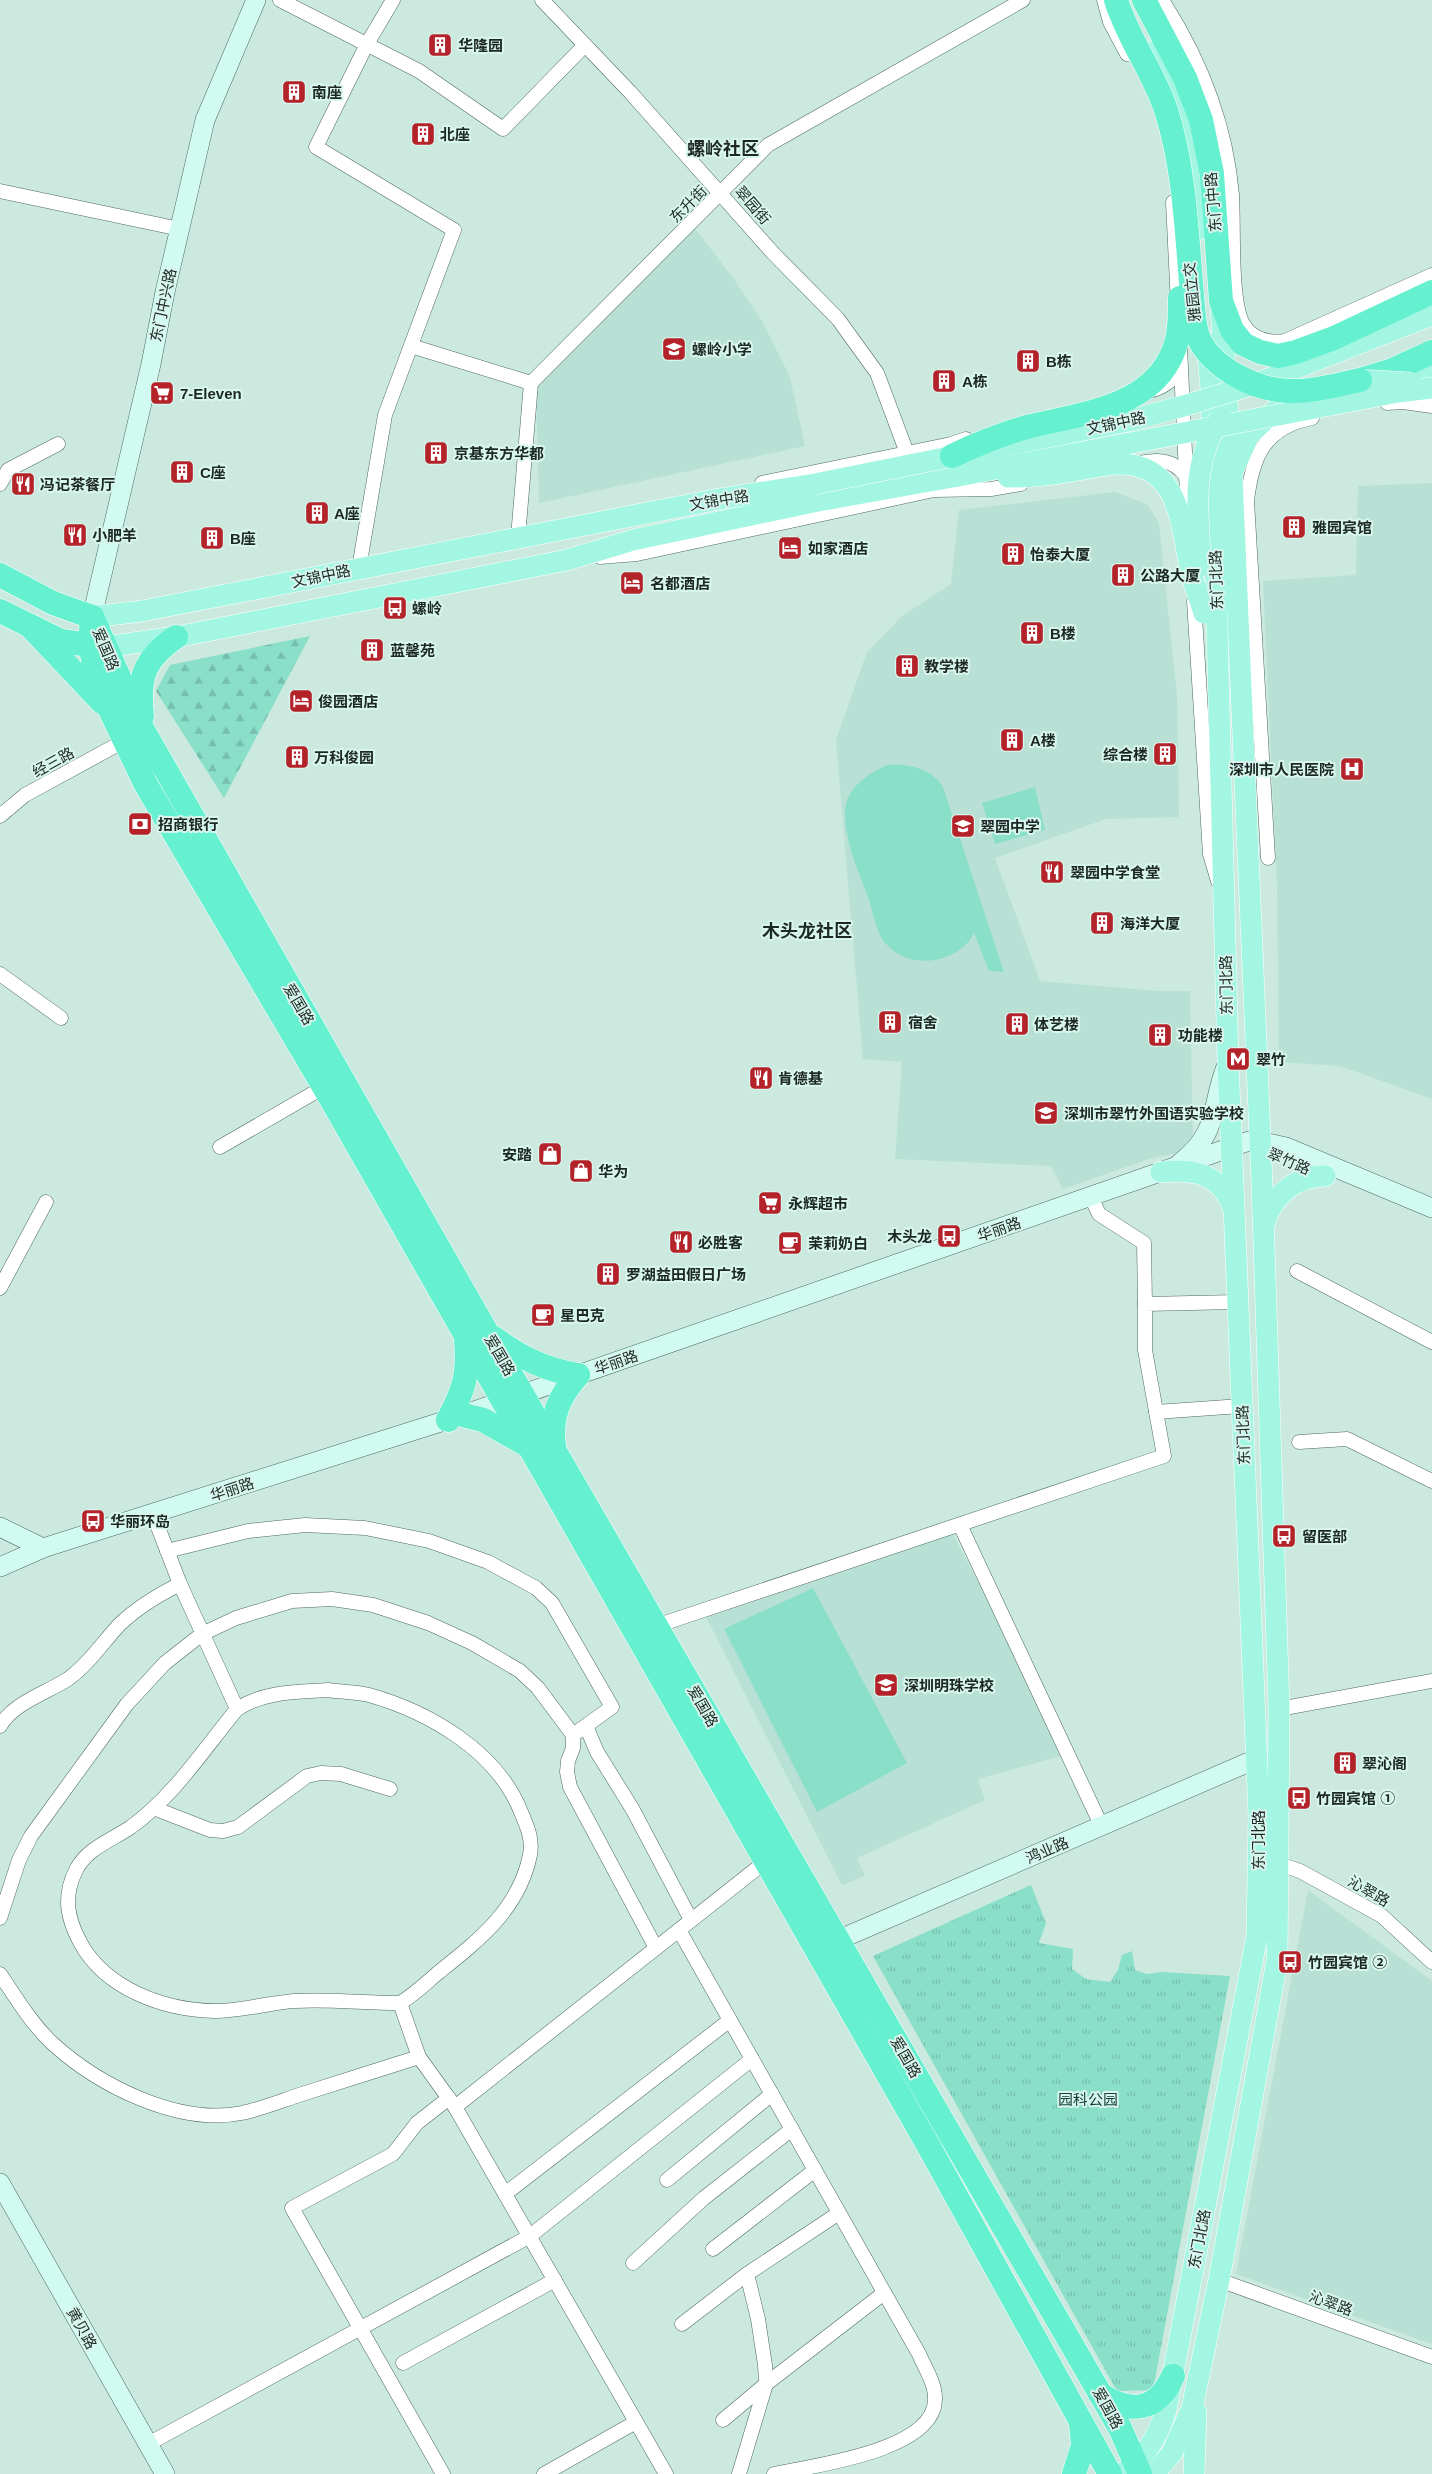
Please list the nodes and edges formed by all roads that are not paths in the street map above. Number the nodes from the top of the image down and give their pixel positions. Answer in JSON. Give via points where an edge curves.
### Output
{"nodes":[{"id":1,"x":256,"y":0,"type":"edge"},
{"id":2,"x":280,"y":0,"type":"edge"},
{"id":3,"x":393,"y":0,"type":"edge"},
{"id":4,"x":542,"y":0,"type":"edge"},
{"id":5,"x":1023,"y":0,"type":"edge"},
{"id":6,"x":1104,"y":0,"type":"edge"},
{"id":7,"x":1116,"y":0,"type":"edge"},
{"id":8,"x":1120,"y":0,"type":"edge"},
{"id":9,"x":1144,"y":0,"type":"edge"},
{"id":10,"x":1162,"y":0,"type":"edge"},
{"id":11,"x":367,"y":44,"type":"junction"},
{"id":12,"x":585,"y":45,"type":"junction"},
{"id":13,"x":0,"y":191,"type":"edge"},
{"id":14,"x":722,"y":194,"type":"junction"},
{"id":15,"x":1184,"y":214,"type":"junction"},
{"id":16,"x":180,"y":229,"type":"junction"},
{"id":17,"x":1432,"y":275,"type":"edge"},
{"id":18,"x":1432,"y":292,"type":"edge"},
{"id":19,"x":1221,"y":301,"type":"junction"},
{"id":20,"x":1432,"y":315,"type":"edge"},
{"id":21,"x":411,"y":346,"type":"junction"},
{"id":22,"x":1432,"y":352,"type":"edge"},
{"id":23,"x":1180,"y":367,"type":"junction"},
{"id":24,"x":1432,"y":371,"type":"edge"},
{"id":25,"x":1258,"y":383,"type":"junction"},
{"id":26,"x":531,"y":384,"type":"junction"},
{"id":27,"x":1363,"y":384,"type":"junction"},
{"id":28,"x":1432,"y":387,"type":"edge"},
{"id":29,"x":1211,"y":389,"type":"joint"},
{"id":30,"x":1432,"y":394,"type":"edge"},
{"id":31,"x":1432,"y":406,"type":"edge"},
{"id":32,"x":1228,"y":418,"type":"joint"},
{"id":33,"x":58,"y":444,"type":"dead end"},
{"id":34,"x":907,"y":453,"type":"junction"},
{"id":35,"x":955,"y":466,"type":"junction"},
{"id":36,"x":4,"y":468,"type":"edge"},
{"id":37,"x":1186,"y":476,"type":"junction"},
{"id":38,"x":1232,"y":476,"type":"junction"},
{"id":39,"x":0,"y":484,"type":"edge"},
{"id":40,"x":816,"y":492,"type":"junction"},
{"id":41,"x":719,"y":499,"type":"junction"},
{"id":42,"x":518,"y":537,"type":"junction"},
{"id":43,"x":567,"y":560,"type":"junction"},
{"id":44,"x":359,"y":568,"type":"junction"},
{"id":45,"x":0,"y":576,"type":"edge"},
{"id":46,"x":1199,"y":610,"type":"junction"},
{"id":47,"x":0,"y":611,"type":"edge"},
{"id":48,"x":92,"y":617,"type":"junction"},
{"id":49,"x":31,"y":627,"type":"junction"},
{"id":50,"x":176,"y":637,"type":"junction"},
{"id":51,"x":98,"y":647,"type":"junction"},
{"id":52,"x":109,"y":710,"type":"junction"},
{"id":53,"x":134,"y":736,"type":"junction"},
{"id":54,"x":1221,"y":738,"type":"junction"},
{"id":55,"x":0,"y":816,"type":"edge"},
{"id":56,"x":1268,"y":858,"type":"dead end"},
{"id":57,"x":1225,"y":906,"type":"junction"},
{"id":58,"x":0,"y":974,"type":"edge"},
{"id":59,"x":61,"y":1018,"type":"dead end"},
{"id":60,"x":1228,"y":1062,"type":"junction"},
{"id":61,"x":324,"y":1087,"type":"junction"},
{"id":62,"x":1259,"y":1144,"type":"junction"},
{"id":63,"x":220,"y":1147,"type":"dead end"},
{"id":64,"x":1231,"y":1148,"type":"junction"},
{"id":65,"x":1167,"y":1170,"type":"junction"},
{"id":66,"x":1325,"y":1176,"type":"junction"},
{"id":67,"x":1091,"y":1197,"type":"junction"},
{"id":68,"x":46,"y":1202,"type":"dead end"},
{"id":69,"x":1432,"y":1208,"type":"edge"},
{"id":70,"x":1234,"y":1211,"type":"junction"},
{"id":71,"x":1432,"y":1222,"type":"edge"},
{"id":72,"x":1263,"y":1228,"type":"junction"},
{"id":73,"x":1297,"y":1271,"type":"dead end"},
{"id":74,"x":0,"y":1288,"type":"edge"},
{"id":75,"x":1237,"y":1302,"type":"junction"},
{"id":76,"x":1145,"y":1304,"type":"junction"},
{"id":77,"x":477,"y":1335,"type":"junction"},
{"id":78,"x":1432,"y":1342,"type":"edge"},
{"id":79,"x":578,"y":1375,"type":"junction"},
{"id":80,"x":513,"y":1398,"type":"junction"},
{"id":81,"x":1241,"y":1406,"type":"junction"},
{"id":82,"x":1156,"y":1412,"type":"junction"},
{"id":83,"x":456,"y":1418,"type":"junction"},
{"id":84,"x":1299,"y":1442,"type":"dead end"},
{"id":85,"x":528,"y":1446,"type":"junction"},
{"id":86,"x":555,"y":1451,"type":"junction"},
{"id":87,"x":1432,"y":1480,"type":"edge"},
{"id":88,"x":153,"y":1514,"type":"junction"},
{"id":89,"x":960,"y":1525,"type":"junction"},
{"id":90,"x":0,"y":1527,"type":"edge"},
{"id":91,"x":43,"y":1548,"type":"junction"},
{"id":92,"x":167,"y":1551,"type":"junction"},
{"id":93,"x":0,"y":1567,"type":"edge"},
{"id":94,"x":180,"y":1584,"type":"junction"},
{"id":95,"x":656,"y":1626,"type":"junction"},
{"id":96,"x":202,"y":1634,"type":"junction"},
{"id":97,"x":1432,"y":1681,"type":"edge"},
{"id":98,"x":238,"y":1709,"type":"junction"},
{"id":99,"x":1279,"y":1710,"type":"junction"},
{"id":100,"x":0,"y":1726,"type":"edge"},
{"id":101,"x":586,"y":1726,"type":"junction"},
{"id":102,"x":573,"y":1735,"type":"junction"},
{"id":103,"x":1256,"y":1759,"type":"junction"},
{"id":104,"x":390,"y":1788,"type":"dead end"},
{"id":105,"x":156,"y":1808,"type":"junction"},
{"id":106,"x":1102,"y":1827,"type":"junction"},
{"id":107,"x":765,"y":1862,"type":"junction"},
{"id":108,"x":1279,"y":1864,"type":"junction"},
{"id":109,"x":0,"y":1918,"type":"edge"},
{"id":110,"x":691,"y":1920,"type":"junction"},
{"id":111,"x":679,"y":1930,"type":"junction"},
{"id":112,"x":838,"y":1940,"type":"junction"},
{"id":113,"x":656,"y":1948,"type":"junction"},
{"id":114,"x":1432,"y":1962,"type":"edge"},
{"id":115,"x":0,"y":1974,"type":"edge"},
{"id":116,"x":400,"y":2003,"type":"junction"},
{"id":117,"x":730,"y":2020,"type":"junction"},
{"id":118,"x":419,"y":2057,"type":"junction"},
{"id":119,"x":752,"y":2059,"type":"junction"},
{"id":120,"x":772,"y":2094,"type":"junction"},
{"id":121,"x":452,"y":2103,"type":"junction"},
{"id":122,"x":792,"y":2129,"type":"junction"},
{"id":123,"x":815,"y":2170,"type":"junction"},
{"id":124,"x":667,"y":2180,"type":"dead end"},
{"id":125,"x":0,"y":2182,"type":"edge"},
{"id":126,"x":505,"y":2194,"type":"junction"},
{"id":127,"x":839,"y":2213,"type":"junction"},
{"id":128,"x":530,"y":2236,"type":"junction"},
{"id":129,"x":713,"y":2249,"type":"dead end"},
{"id":130,"x":633,"y":2263,"type":"dead end"},
{"id":131,"x":747,"y":2274,"type":"junction"},
{"id":132,"x":555,"y":2280,"type":"junction"},
{"id":133,"x":1219,"y":2280,"type":"junction"},
{"id":134,"x":884,"y":2293,"type":"junction"},
{"id":135,"x":682,"y":2324,"type":"dead end"},
{"id":136,"x":362,"y":2328,"type":"junction"},
{"id":137,"x":1432,"y":2356,"type":"edge"},
{"id":138,"x":403,"y":2363,"type":"dead end"},
{"id":139,"x":1173,"y":2376,"type":"junction"},
{"id":140,"x":766,"y":2384,"type":"junction"},
{"id":141,"x":1198,"y":2384,"type":"junction"},
{"id":142,"x":1100,"y":2394,"type":"junction"},
{"id":143,"x":1079,"y":2416,"type":"junction"},
{"id":144,"x":723,"y":2420,"type":"dead end"},
{"id":145,"x":636,"y":2422,"type":"junction"},
{"id":146,"x":148,"y":2444,"type":"junction"},
{"id":147,"x":1138,"y":2471,"type":"edge"},
{"id":148,"x":165,"y":2474,"type":"edge"},
{"id":149,"x":443,"y":2474,"type":"edge"},
{"id":150,"x":544,"y":2474,"type":"edge"},
{"id":151,"x":666,"y":2474,"type":"edge"},
{"id":152,"x":740,"y":2474,"type":"edge"},
{"id":153,"x":774,"y":2474,"type":"edge"},
{"id":154,"x":1074,"y":2474,"type":"edge"},
{"id":155,"x":1110,"y":2474,"type":"edge"},
{"id":156,"x":1194,"y":2474,"type":"edge"}],
"edges":[{"from":1,"to":16,"type":"street","name":"东门中兴路","via":[[205,120]]},
{"from":2,"to":11,"type":"street"},
{"from":3,"to":11,"type":"street"},
{"from":4,"to":12,"type":"street","name":"翠园街"},
{"from":5,"to":14,"type":"street","name":"东升街","via":[[768,145]]},
{"from":6,"to":23,"type":"street","via":[[1110,22],[1151,96],[1166,144],[1173,199]]},
{"from":7,"to":15,"type":"highway","name":"雅园立交","bridge":true,"via":[[1122,20],[1153,77],[1166,112],[1178,160]]},
{"from":8,"to":29,"type":"main road","name":"东门中路","via":[[1171,87],[1192,156]]},
{"from":9,"to":19,"type":"highway","name":"东门中路","via":[[1185,78],[1200,120],[1212,174]]},
{"from":10,"to":17,"type":"street","via":[[1194,58],[1219,124],[1232,196],[1237,300],[1242,323],[1248,331],[1272,343],[1285,341]]},
{"from":11,"to":12,"type":"street","via":[[419,71],[503,129]]},
{"from":11,"to":21,"type":"street","via":[[316,147],[454,230]]},
{"from":12,"to":14,"type":"street","name":"翠园街"},
{"from":13,"to":16,"type":"street"},
{"from":14,"to":26,"type":"street","name":"东升街"},
{"from":14,"to":34,"type":"street","name":"翠园街","via":[[844,327],[877,373]]},
{"from":15,"to":27,"type":"highway","name":"雅园立交","bridge":true,"via":[[1196,330],[1203,347],[1217,361],[1243,378],[1280,390]]},
{"from":15,"to":35,"type":"highway","bridge":true,"via":[[1177,340],[1169,361],[1155,380],[1113,406],[1024,428]]},
{"from":16,"to":48,"type":"street","name":"东门中兴路"},
{"from":18,"to":19,"type":"highway","name":"雅园立交","via":[[1334,338],[1278,356],[1243,344],[1232,330]]},
{"from":19,"to":32,"type":"main road","name":"东门中路"},
{"from":20,"to":25,"type":"main road","name":"文锦中路"},
{"from":21,"to":26,"type":"street"},
{"from":21,"to":44,"type":"street","via":[[385,415]]},
{"from":22,"to":27,"type":"highway","name":"雅园立交"},
{"from":23,"to":34,"type":"street","via":[[1171,382],[1156,389],[1022,420],[951,444]]},
{"from":23,"to":37,"type":"street"},
{"from":24,"to":27,"type":"main road"},
{"from":25,"to":35,"type":"main road","name":"文锦中路","bridge":true,"via":[[1147,416]]},
{"from":25,"to":46,"type":"main road","bridge":true,"via":[[1226,410],[1202,457],[1198,504]]},
{"from":26,"to":42,"type":"street"},
{"from":27,"to":28,"type":"main road","bridge":true,"via":[[1395,380]]},
{"from":27,"to":30,"type":"main road"},
{"from":27,"to":38,"type":"main road","via":[[1288,404],[1268,414],[1249,435]]},
{"from":28,"to":35,"type":"main road","name":"文锦中路","bridge":true},
{"from":29,"to":54,"type":"main road","name":"东门北路"},
{"from":31,"to":56,"type":"street","via":[[1384,403],[1284,426],[1262,447],[1249,480],[1251,605]]},
{"from":32,"to":38,"type":"main road","name":"东门北路"},
{"from":33,"to":36,"type":"street"},
{"from":34,"to":41,"type":"street","via":[[767,482]]},
{"from":35,"to":40,"type":"main road","name":"文锦中路","bridge":true},
{"from":35,"to":46,"type":"main road","bridge":true,"via":[[1032,476],[1126,464],[1153,474],[1165,483],[1178,509]]},
{"from":36,"to":39,"type":"street"},
{"from":37,"to":43,"type":"street","via":[[1169,462],[1153,460],[991,489],[934,490],[637,554]]},
{"from":37,"to":46,"type":"street"},
{"from":38,"to":62,"type":"main road","name":"东门北路"},
{"from":40,"to":41,"type":"main road","name":"文锦中路"},
{"from":40,"to":43,"type":"main road","name":"文锦中路"},
{"from":41,"to":42,"type":"main road","name":"文锦中路"},
{"from":42,"to":44,"type":"main road","name":"文锦中路"},
{"from":43,"to":50,"type":"main road","name":"文锦中路"},
{"from":44,"to":48,"type":"main road","name":"文锦中路","via":[[142,611]]},
{"from":45,"to":48,"type":"highway","name":"文锦中路","via":[[53,603]]},
{"from":46,"to":54,"type":"main road","via":[[1207,699]]},
{"from":46,"to":57,"type":"street","via":[[1210,854]]},
{"from":47,"to":49,"type":"highway","name":"文锦中路"},
{"from":48,"to":51,"type":"highway","name":"爱国路"},
{"from":49,"to":51,"type":"highway","name":"文锦中路","via":[[61,641]]},
{"from":49,"to":52,"type":"highway"},
{"from":50,"to":51,"type":"main road","name":"文锦中路"},
{"from":50,"to":53,"type":"highway","via":[[152,657],[145,669],[140,683]]},
{"from":51,"to":52,"type":"highway","name":"爱国路","via":[[94,667]]},
{"from":51,"to":53,"type":"highway","name":"爱国路"},
{"from":52,"to":53,"type":"highway","name":"爱国路"},
{"from":53,"to":55,"type":"street","name":"经三路","via":[[25,795]]},
{"from":53,"to":61,"type":"highway","name":"爱国路","via":[[146,785]]},
{"from":53,"to":77,"type":"highway","name":"爱国路"},
{"from":54,"to":57,"type":"main road","name":"东门北路"},
{"from":57,"to":60,"type":"main road","name":"东门北路"},
{"from":58,"to":59,"type":"street"},
{"from":60,"to":64,"type":"main road","name":"东门北路"},
{"from":60,"to":65,"type":"street","via":[[1207,1135],[1190,1155]]},
{"from":61,"to":63,"type":"street"},
{"from":61,"to":77,"type":"highway","name":"爱国路"},
{"from":62,"to":64,"type":"street","name":"翠竹路","via":[[1250,1141]]},
{"from":62,"to":66,"type":"street","name":"翠竹路"},
{"from":62,"to":69,"type":"street","name":"翠竹路","via":[[1296,1151]]},
{"from":62,"to":72,"type":"main road","name":"东门北路"},
{"from":64,"to":65,"type":"street","name":"华丽路"},
{"from":64,"to":70,"type":"main road","name":"东门北路"},
{"from":65,"to":67,"type":"street","name":"华丽路"},
{"from":65,"to":70,"type":"main road","via":[[1194,1172],[1208,1177],[1229,1196]]},
{"from":66,"to":71,"type":"street","name":"翠竹路"},
{"from":66,"to":72,"type":"main road","via":[[1311,1176],[1288,1187],[1271,1208]]},
{"from":67,"to":76,"type":"street","via":[[1099,1214],[1144,1243]]},
{"from":67,"to":79,"type":"street","name":"华丽路"},
{"from":68,"to":74,"type":"street"},
{"from":70,"to":75,"type":"main road","name":"东门北路"},
{"from":72,"to":99,"type":"main road","name":"东门北路"},
{"from":73,"to":78,"type":"street"},
{"from":75,"to":76,"type":"street"},
{"from":75,"to":81,"type":"main road","name":"东门北路"},
{"from":76,"to":82,"type":"street","via":[[1145,1350]]},
{"from":77,"to":79,"type":"highway","via":[[534,1363]]},
{"from":77,"to":80,"type":"highway","name":"爱国路"},
{"from":77,"to":83,"type":"highway"},
{"from":79,"to":80,"type":"street","name":"华丽路"},
{"from":79,"to":86,"type":"highway","via":[[559,1401],[553,1418]]},
{"from":80,"to":83,"type":"street","name":"华丽路"},
{"from":80,"to":85,"type":"highway","name":"爱国路"},
{"from":80,"to":86,"type":"highway","name":"爱国路"},
{"from":81,"to":82,"type":"street"},
{"from":81,"to":103,"type":"main road","name":"东门北路"},
{"from":82,"to":89,"type":"street","via":[[1164,1456]]},
{"from":83,"to":85,"type":"highway","via":[[483,1420]]},
{"from":83,"to":88,"type":"street","name":"华丽路"},
{"from":84,"to":87,"type":"street","via":[[1347,1439]]},
{"from":85,"to":107,"type":"highway","name":"爱国路"},
{"from":86,"to":95,"type":"highway","name":"爱国路"},
{"from":88,"to":91,"type":"street","name":"华丽路"},
{"from":88,"to":92,"type":"street"},
{"from":89,"to":95,"type":"street"},
{"from":89,"to":106,"type":"street"},
{"from":90,"to":91,"type":"street"},
{"from":91,"to":93,"type":"street"},
{"from":92,"to":94,"type":"street"},
{"from":92,"to":101,"type":"street","via":[[248,1531],[305,1525],[365,1528],[429,1542],[488,1562],[536,1588],[552,1603],[612,1707]]},
{"from":94,"to":96,"type":"street"},
{"from":94,"to":100,"type":"street","via":[[142,1605],[69,1678],[13,1710]]},
{"from":95,"to":112,"type":"highway","name":"爱国路"},
{"from":96,"to":98,"type":"street"},
{"from":96,"to":102,"type":"street","via":[[236,1618],[292,1601],[332,1599],[373,1605],[428,1623],[472,1643],[520,1671],[538,1688]]},
{"from":96,"to":109,"type":"street","via":[[165,1664],[127,1704],[69,1782],[31,1836],[19,1860]]},
{"from":97,"to":99,"type":"street"},
{"from":98,"to":105,"type":"street"},
{"from":98,"to":116,"type":"street","via":[[250,1701],[275,1694],[328,1690],[367,1695],[409,1708],[472,1748],[499,1774],[517,1802],[531,1837],[530,1855],[521,1881],[502,1916],[486,1934]]},
{"from":99,"to":108,"type":"main road","name":"东门北路"},
{"from":101,"to":102,"type":"street"},
{"from":101,"to":110,"type":"street","via":[[597,1752],[633,1810]]},
{"from":102,"to":113,"type":"street","via":[[567,1772],[570,1787]]},
{"from":103,"to":106,"type":"street","name":"鸿业路"},
{"from":103,"to":139,"type":"main road","name":"东门北路","via":[[1259,1816],[1257,1936]]},
{"from":104,"to":105,"type":"street","via":[[340,1774],[307,1776],[238,1827],[223,1831],[210,1830]]},
{"from":105,"to":116,"type":"street","via":[[91,1852],[76,1869],[67,1911],[73,1930],[98,1969],[120,1986],[189,2009],[216,2011],[293,2001]]},
{"from":106,"to":112,"type":"street","name":"鸿业路"},
{"from":107,"to":110,"type":"street"},
{"from":107,"to":143,"type":"highway","name":"爱国路"},
{"from":108,"to":114,"type":"street","name":"沁翠路","via":[[1300,1871],[1382,1916]]},
{"from":108,"to":133,"type":"main road","name":"东门北路","via":[[1277,1961]]},
{"from":110,"to":111,"type":"street"},
{"from":111,"to":113,"type":"street"},
{"from":111,"to":117,"type":"street"},
{"from":112,"to":142,"type":"highway","name":"爱国路"},
{"from":113,"to":121,"type":"street"},
{"from":115,"to":118,"type":"street","via":[[46,2036],[83,2068],[125,2092],[167,2108],[208,2116],[241,2113]]},
{"from":116,"to":118,"type":"street"},
{"from":117,"to":119,"type":"street"},
{"from":117,"to":126,"type":"street"},
{"from":118,"to":121,"type":"street"},
{"from":119,"to":120,"type":"street"},
{"from":119,"to":128,"type":"street"},
{"from":120,"to":122,"type":"street"},
{"from":120,"to":124,"type":"street"},
{"from":121,"to":126,"type":"street"},
{"from":121,"to":136,"type":"street","via":[[417,2123],[393,2154],[292,2208]]},
{"from":122,"to":123,"type":"street"},
{"from":122,"to":130,"type":"street","via":[[704,2198]]},
{"from":123,"to":127,"type":"street"},
{"from":123,"to":129,"type":"street"},
{"from":125,"to":146,"type":"street","name":"黄贝路"},
{"from":126,"to":128,"type":"street"},
{"from":127,"to":131,"type":"street"},
{"from":127,"to":134,"type":"street"},
{"from":128,"to":132,"type":"street"},
{"from":128,"to":136,"type":"street"},
{"from":131,"to":135,"type":"street"},
{"from":131,"to":140,"type":"street","via":[[758,2320]]},
{"from":132,"to":138,"type":"street"},
{"from":132,"to":145,"type":"street"},
{"from":133,"to":137,"type":"street","name":"沁翠路"},
{"from":133,"to":141,"type":"main road","name":"东门北路"},
{"from":134,"to":140,"type":"street"},
{"from":134,"to":153,"type":"street","via":[[931,2380],[935,2397],[929,2417],[912,2433],[886,2447]]},
{"from":136,"to":146,"type":"street"},
{"from":136,"to":149,"type":"street"},
{"from":139,"to":142,"type":"highway","via":[[1162,2394],[1142,2406],[1121,2405]]},
{"from":139,"to":147,"type":"main road","name":"东门北路","via":[[1161,2427]]},
{"from":140,"to":144,"type":"street"},
{"from":140,"to":152,"type":"street"},
{"from":141,"to":147,"type":"main road","name":"东门北路","via":[[1192,2408],[1164,2463]]},
{"from":141,"to":156,"type":"main road"},
{"from":142,"to":147,"type":"highway","name":"爱国路","via":[[1120,2428]]},
{"from":143,"to":154,"type":"highway","via":[[1083,2446]]},
{"from":143,"to":155,"type":"highway","name":"爱国路"},
{"from":145,"to":150,"type":"street"},
{"from":145,"to":151,"type":"street"},
{"from":146,"to":148,"type":"street","name":"黄贝路"}]}
